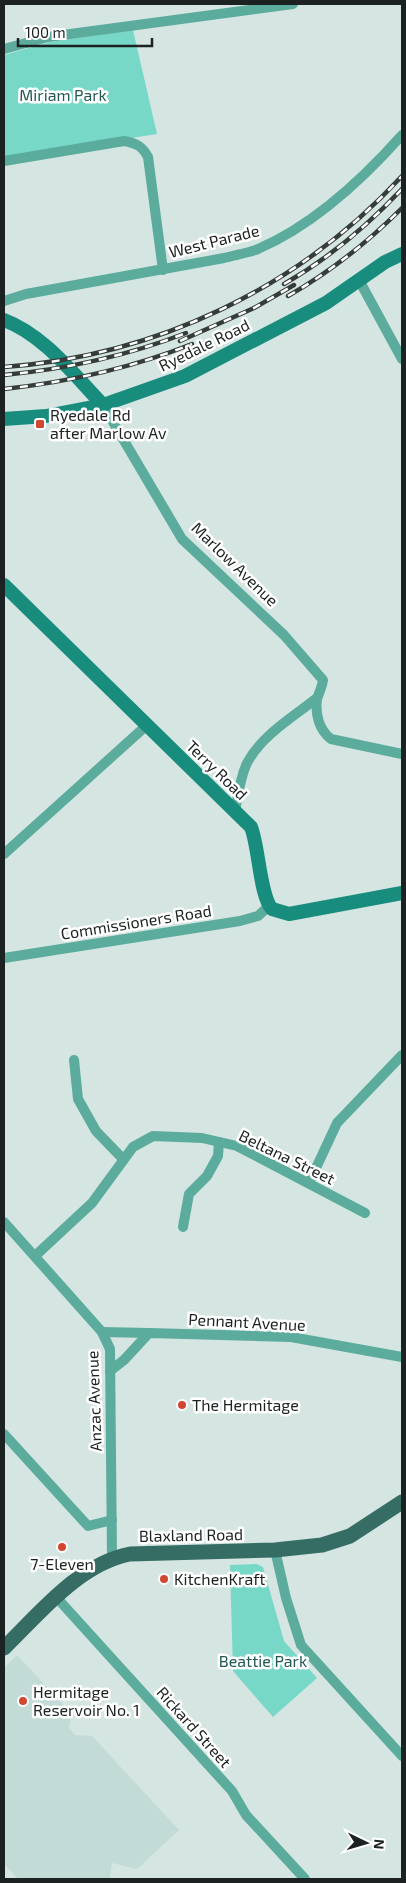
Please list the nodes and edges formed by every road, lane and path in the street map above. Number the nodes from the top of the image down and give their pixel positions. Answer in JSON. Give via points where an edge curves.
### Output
{"nodes":[{"id":1,"x":293,"y":4,"type":"edge"},
{"id":2,"x":4,"y":49,"type":"edge"},
{"id":3,"x":402,"y":135,"type":"edge"},
{"id":4,"x":4,"y":162,"type":"edge"},
{"id":5,"x":402,"y":254,"type":"edge"},
{"id":6,"x":163,"y":270,"type":"junction"},
{"id":7,"x":359,"y":280,"type":"junction"},
{"id":8,"x":26,"y":294,"type":"junction"},
{"id":9,"x":4,"y":295,"type":"edge"},
{"id":10,"x":4,"y":302,"type":"edge"},
{"id":11,"x":4,"y":320,"type":"edge"},
{"id":12,"x":402,"y":359,"type":"edge"},
{"id":13,"x":84,"y":386,"type":"junction"},
{"id":14,"x":103,"y":405,"type":"junction"},
{"id":15,"x":74,"y":411,"type":"junction"},
{"id":16,"x":4,"y":419,"type":"edge"},
{"id":17,"x":4,"y":586,"type":"edge"},
{"id":18,"x":317,"y":698,"type":"junction"},
{"id":19,"x":146,"y":725,"type":"junction"},
{"id":20,"x":402,"y":754,"type":"edge"},
{"id":21,"x":235,"y":812,"type":"junction"},
{"id":22,"x":5,"y":850,"type":"edge"},
{"id":23,"x":402,"y":894,"type":"edge"},
{"id":24,"x":269,"y":906,"type":"junction"},
{"id":25,"x":4,"y":958,"type":"edge"},
{"id":26,"x":402,"y":1055,"type":"edge"},
{"id":27,"x":74,"y":1060,"type":"dead end"},
{"id":28,"x":220,"y":1142,"type":"junction"},
{"id":29,"x":123,"y":1159,"type":"junction"},
{"id":30,"x":309,"y":1183,"type":"junction"},
{"id":31,"x":365,"y":1213,"type":"dead end"},
{"id":32,"x":4,"y":1222,"type":"edge"},
{"id":33,"x":183,"y":1227,"type":"dead end"},
{"id":34,"x":35,"y":1256,"type":"junction"},
{"id":35,"x":102,"y":1332,"type":"junction"},
{"id":36,"x":149,"y":1333,"type":"junction"},
{"id":37,"x":402,"y":1357,"type":"edge"},
{"id":38,"x":110,"y":1371,"type":"junction"},
{"id":39,"x":4,"y":1434,"type":"edge"},
{"id":40,"x":401,"y":1506,"type":"edge"},
{"id":41,"x":112,"y":1520,"type":"junction"},
{"id":42,"x":274,"y":1550,"type":"junction"},
{"id":43,"x":112,"y":1558,"type":"junction"},
{"id":44,"x":57,"y":1598,"type":"junction"},
{"id":45,"x":4,"y":1648,"type":"edge"},
{"id":46,"x":402,"y":1756,"type":"edge"},
{"id":47,"x":305,"y":1879,"type":"edge"}],
"edges":[{"from":1,"to":2,"type":"street","via":[[48,37]]},
{"from":3,"to":6,"type":"street","name":"West Parade","via":[[374,166],[293,232],[256,249]]},
{"from":4,"to":6,"type":"street","via":[[134,142],[148,156]]},
{"from":5,"to":7,"type":"street","name":"Ryedale Road"},
{"from":6,"to":8,"type":"street","name":"West Parade"},
{"from":7,"to":12,"type":"street"},
{"from":7,"to":14,"type":"street","name":"Ryedale Road","via":[[326,303],[185,376]]},
{"from":8,"to":9,"type":"street","name":"West Parade"},
{"from":8,"to":10,"type":"street","name":"West Parade"},
{"from":11,"to":13,"type":"street","name":"Marlow Avenue","via":[[43,345]]},
{"from":13,"to":14,"type":"street","name":"Marlow Avenue"},
{"from":13,"to":15,"type":"street"},
{"from":14,"to":15,"type":"street","name":"Ryedale Road"},
{"from":14,"to":18,"type":"street","name":"Marlow Avenue","via":[[182,539],[284,635],[323,680],[322,691]]},
{"from":15,"to":16,"type":"street","name":"Ryedale Road"},
{"from":17,"to":19,"type":"street","name":"Terry Road"},
{"from":18,"to":20,"type":"street","name":"Marlow Avenue","via":[[318,719],[323,733],[331,739]]},
{"from":18,"to":21,"type":"street","via":[[267,737],[248,763]]},
{"from":19,"to":21,"type":"street","name":"Terry Road"},
{"from":19,"to":22,"type":"street"},
{"from":21,"to":24,"type":"street","name":"Terry Road","via":[[251,827],[256,840]]},
{"from":23,"to":24,"type":"street","via":[[289,914]]},
{"from":24,"to":25,"type":"street","name":"Commissioners Road","via":[[258,916],[240,922]]},
{"from":26,"to":30,"type":"street","via":[[337,1123]]},
{"from":27,"to":29,"type":"street","via":[[78,1099],[96,1131]]},
{"from":28,"to":29,"type":"street","name":"Beltana Street","via":[[153,1136],[134,1147]]},
{"from":28,"to":30,"type":"street","name":"Beltana Street","via":[[237,1146]]},
{"from":28,"to":33,"type":"street","via":[[218,1156],[207,1176],[189,1194]]},
{"from":29,"to":34,"type":"street","name":"Beltana Street","via":[[92,1203]]},
{"from":30,"to":31,"type":"street","name":"Beltana Street"},
{"from":32,"to":34,"type":"street","name":"Anzac Avenue"},
{"from":34,"to":35,"type":"street","name":"Anzac Avenue"},
{"from":35,"to":36,"type":"street","name":"Pennant Avenue"},
{"from":35,"to":38,"type":"street","name":"Anzac Avenue","via":[[110,1349]]},
{"from":36,"to":37,"type":"street","name":"Pennant Avenue","via":[[291,1336]]},
{"from":36,"to":38,"type":"street"},
{"from":38,"to":41,"type":"street","name":"Anzac Avenue"},
{"from":39,"to":41,"type":"street","via":[[88,1526]]},
{"from":40,"to":42,"type":"main road","name":"Blaxland Road","via":[[337,1541]]},
{"from":41,"to":43,"type":"street","name":"Anzac Avenue"},
{"from":42,"to":43,"type":"main road","name":"Blaxland Road","via":[[145,1553]]},
{"from":42,"to":46,"type":"street","via":[[301,1645]]},
{"from":43,"to":44,"type":"main road","name":"Blaxland Road","via":[[84,1572]]},
{"from":44,"to":45,"type":"main road","name":"Blaxland Road"},
{"from":44,"to":47,"type":"street","name":"Rickard Street","via":[[232,1791],[246,1815]]}]}
